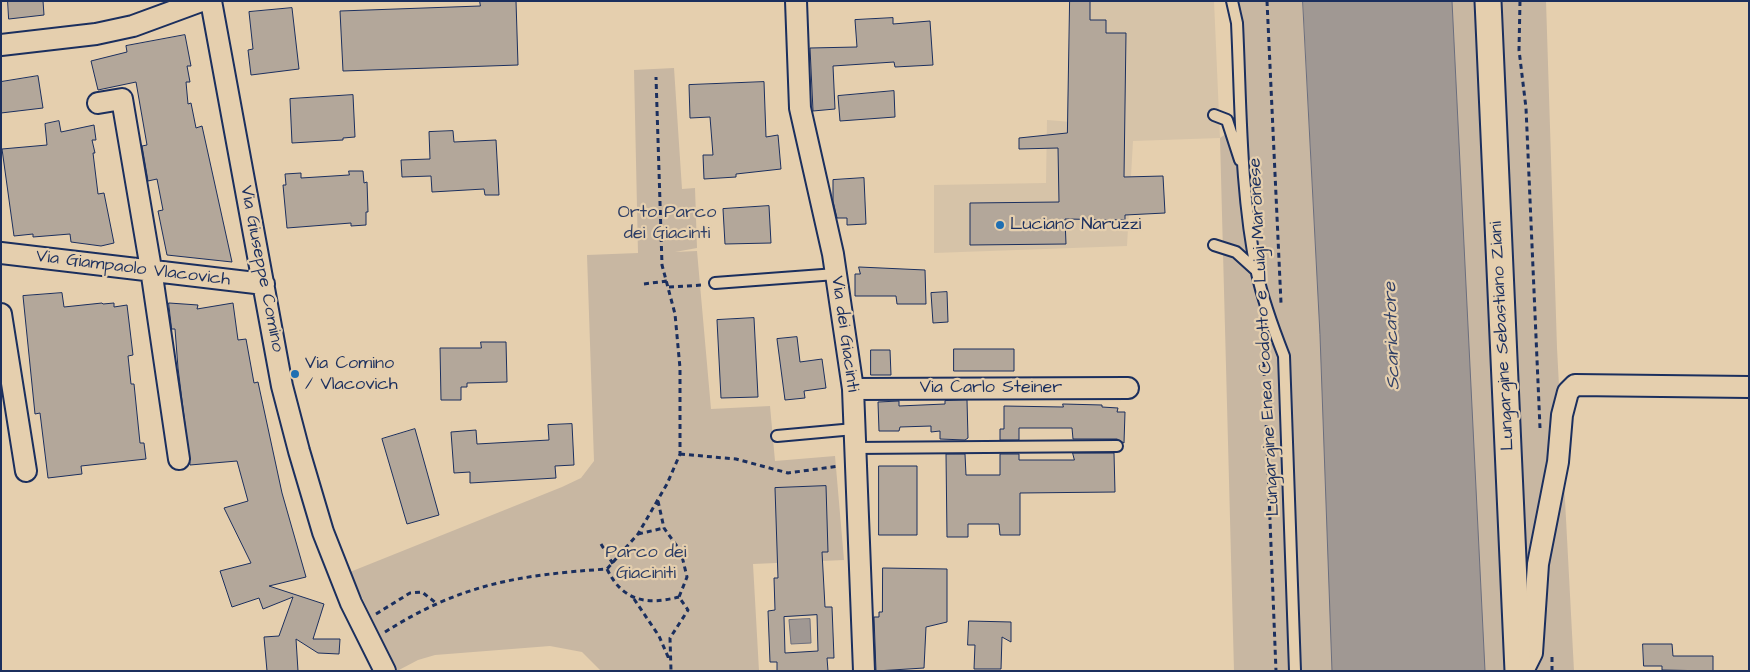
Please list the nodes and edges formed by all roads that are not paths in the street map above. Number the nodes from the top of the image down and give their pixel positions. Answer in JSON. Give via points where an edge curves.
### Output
{"nodes":[{"id":1,"x":201,"y":1,"type":"edge"},
{"id":2,"x":211,"y":1,"type":"edge"},
{"id":3,"x":796,"y":1,"type":"edge"},
{"id":4,"x":1488,"y":1,"type":"edge"},
{"id":5,"x":1231,"y":3,"type":"edge"},
{"id":6,"x":1,"y":45,"type":"edge"},
{"id":7,"x":98,"y":104,"type":"dead end"},
{"id":8,"x":1214,"y":115,"type":"dead end"},
{"id":9,"x":1244,"y":173,"type":"junction"},
{"id":10,"x":1214,"y":245,"type":"dead end"},
{"id":11,"x":1,"y":253,"type":"edge"},
{"id":12,"x":151,"y":270,"type":"junction"},
{"id":13,"x":1257,"y":271,"type":"junction"},
{"id":14,"x":836,"y":274,"type":"junction"},
{"id":15,"x":716,"y":283,"type":"dead end"},
{"id":16,"x":264,"y":284,"type":"junction"},
{"id":17,"x":1,"y":314,"type":"edge"},
{"id":18,"x":1749,"y":387,"type":"edge"},
{"id":19,"x":1128,"y":388,"type":"dead end"},
{"id":20,"x":853,"y":389,"type":"junction"},
{"id":21,"x":777,"y":436,"type":"dead end"},
{"id":22,"x":1117,"y":446,"type":"dead end"},
{"id":23,"x":854,"y":447,"type":"junction"},
{"id":24,"x":179,"y":459,"type":"dead end"},
{"id":25,"x":26,"y":471,"type":"dead end"},
{"id":26,"x":385,"y":671,"type":"edge"},
{"id":27,"x":864,"y":671,"type":"edge"},
{"id":28,"x":1295,"y":671,"type":"edge"},
{"id":29,"x":1518,"y":671,"type":"edge"},
{"id":30,"x":1523,"y":671,"type":"edge"}],
"edges":[{"from":1,"to":6,"type":"street","via":[[133,26],[96,34]]},
{"from":2,"to":16,"type":"street","name":"Via Giuseppe Comino"},
{"from":3,"to":14,"type":"street","name":"Via dei Giacinti","via":[[800,108]]},
{"from":4,"to":29,"type":"street","name":"Lungargine Sebastiano Ziani"},
{"from":5,"to":9,"type":"lane","via":[[1237,24]]},
{"from":7,"to":12,"type":"street","via":[[122,99]]},
{"from":8,"to":9,"type":"lane","via":[[1227,120]]},
{"from":9,"to":13,"type":"lane","name":"Lungargine Enea Codotto e Luigi Maronese"},
{"from":10,"to":13,"type":"lane","via":[[1236,252]]},
{"from":11,"to":12,"type":"street","name":"Via Giampaolo Vlacovich"},
{"from":12,"to":16,"type":"street","name":"Via Giampaolo Vlacovich"},
{"from":12,"to":24,"type":"street"},
{"from":13,"to":28,"type":"lane","name":"Lungargine Enea Codotto e Luigi Maronese","via":[[1266,308],[1284,356]]},
{"from":14,"to":15,"type":"lane"},
{"from":14,"to":20,"type":"street","name":"Via dei Giacinti"},
{"from":16,"to":26,"type":"street","name":"Via Giuseppe Comino","via":[[282,386],[323,532]]},
{"from":17,"to":25,"type":"street"},
{"from":18,"to":30,"type":"street","via":[[1574,385],[1568,392],[1538,564],[1532,653]]},
{"from":19,"to":20,"type":"street","name":"Via Carlo Steiner"},
{"from":20,"to":23,"type":"street","name":"Via dei Giacinti"},
{"from":21,"to":23,"type":"lane"},
{"from":22,"to":23,"type":"lane"},
{"from":23,"to":27,"type":"street","name":"Via dei Giacinti"}]}
